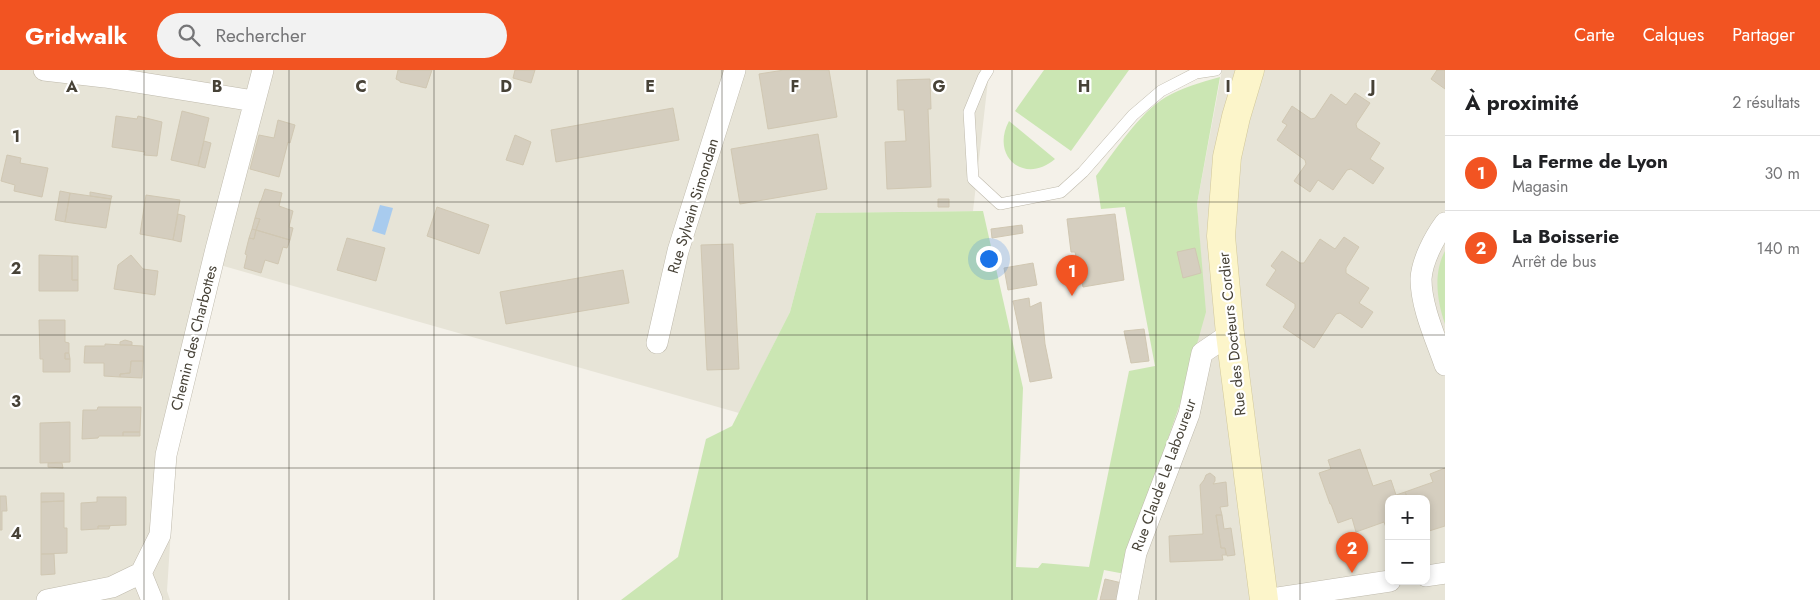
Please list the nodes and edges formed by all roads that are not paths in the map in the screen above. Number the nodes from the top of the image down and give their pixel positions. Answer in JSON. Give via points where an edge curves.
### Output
{"nodes":[{"id":1,"x":44,"y":70,"type":"edge"},
{"id":2,"x":263,"y":70,"type":"edge"},
{"id":3,"x":735,"y":70,"type":"edge"},
{"id":4,"x":988,"y":70,"type":"edge"},
{"id":5,"x":1216,"y":70,"type":"edge"},
{"id":6,"x":1247,"y":70,"type":"edge"},
{"id":7,"x":254,"y":102,"type":"junction"},
{"id":8,"x":1445,"y":223,"type":"edge"},
{"id":9,"x":1230,"y":334,"type":"junction"},
{"id":10,"x":657,"y":343,"type":"dead end"},
{"id":11,"x":1445,"y":365,"type":"edge"},
{"id":12,"x":141,"y":573,"type":"junction"},
{"id":13,"x":1445,"y":573,"type":"edge"},
{"id":14,"x":1430,"y":575,"type":"edge"},
{"id":15,"x":1385,"y":582,"type":"edge"},
{"id":16,"x":47,"y":600,"type":"edge"},
{"id":17,"x":152,"y":600,"type":"edge"},
{"id":18,"x":1127,"y":600,"type":"edge"},
{"id":19,"x":1264,"y":600,"type":"edge"}],
"edges":[{"from":1,"to":7,"type":"street","via":[[105,76]]},
{"from":2,"to":7,"type":"street","name":"Chemin des Charbottes"},
{"from":3,"to":10,"type":"street","name":"Rue Sylvain Simondan","via":[[678,251]]},
{"from":4,"to":5,"type":"lane","via":[[969,112],[973,179],[1000,204],[1061,192],[1083,172],[1132,115],[1161,91],[1196,73]]},
{"from":6,"to":9,"type":"street","name":"Rue des Docteurs Cordier","via":[[1227,157],[1221,236]]},
{"from":7,"to":12,"type":"street","name":"Chemin des Charbottes","via":[[166,455],[160,535]]},
{"from":8,"to":11,"type":"street","via":[[1429,250],[1421,279],[1425,308]]},
{"from":9,"to":18,"type":"street","name":"Rue Claude Le Laboureur","via":[[1202,353],[1189,414],[1136,552]]},
{"from":9,"to":19,"type":"street","name":"Rue des Docteurs Cordier"},
{"from":12,"to":16,"type":"street","via":[[112,587]]},
{"from":12,"to":17,"type":"street"},
{"from":13,"to":14,"type":"street"},
{"from":15,"to":19,"type":"street"}]}
